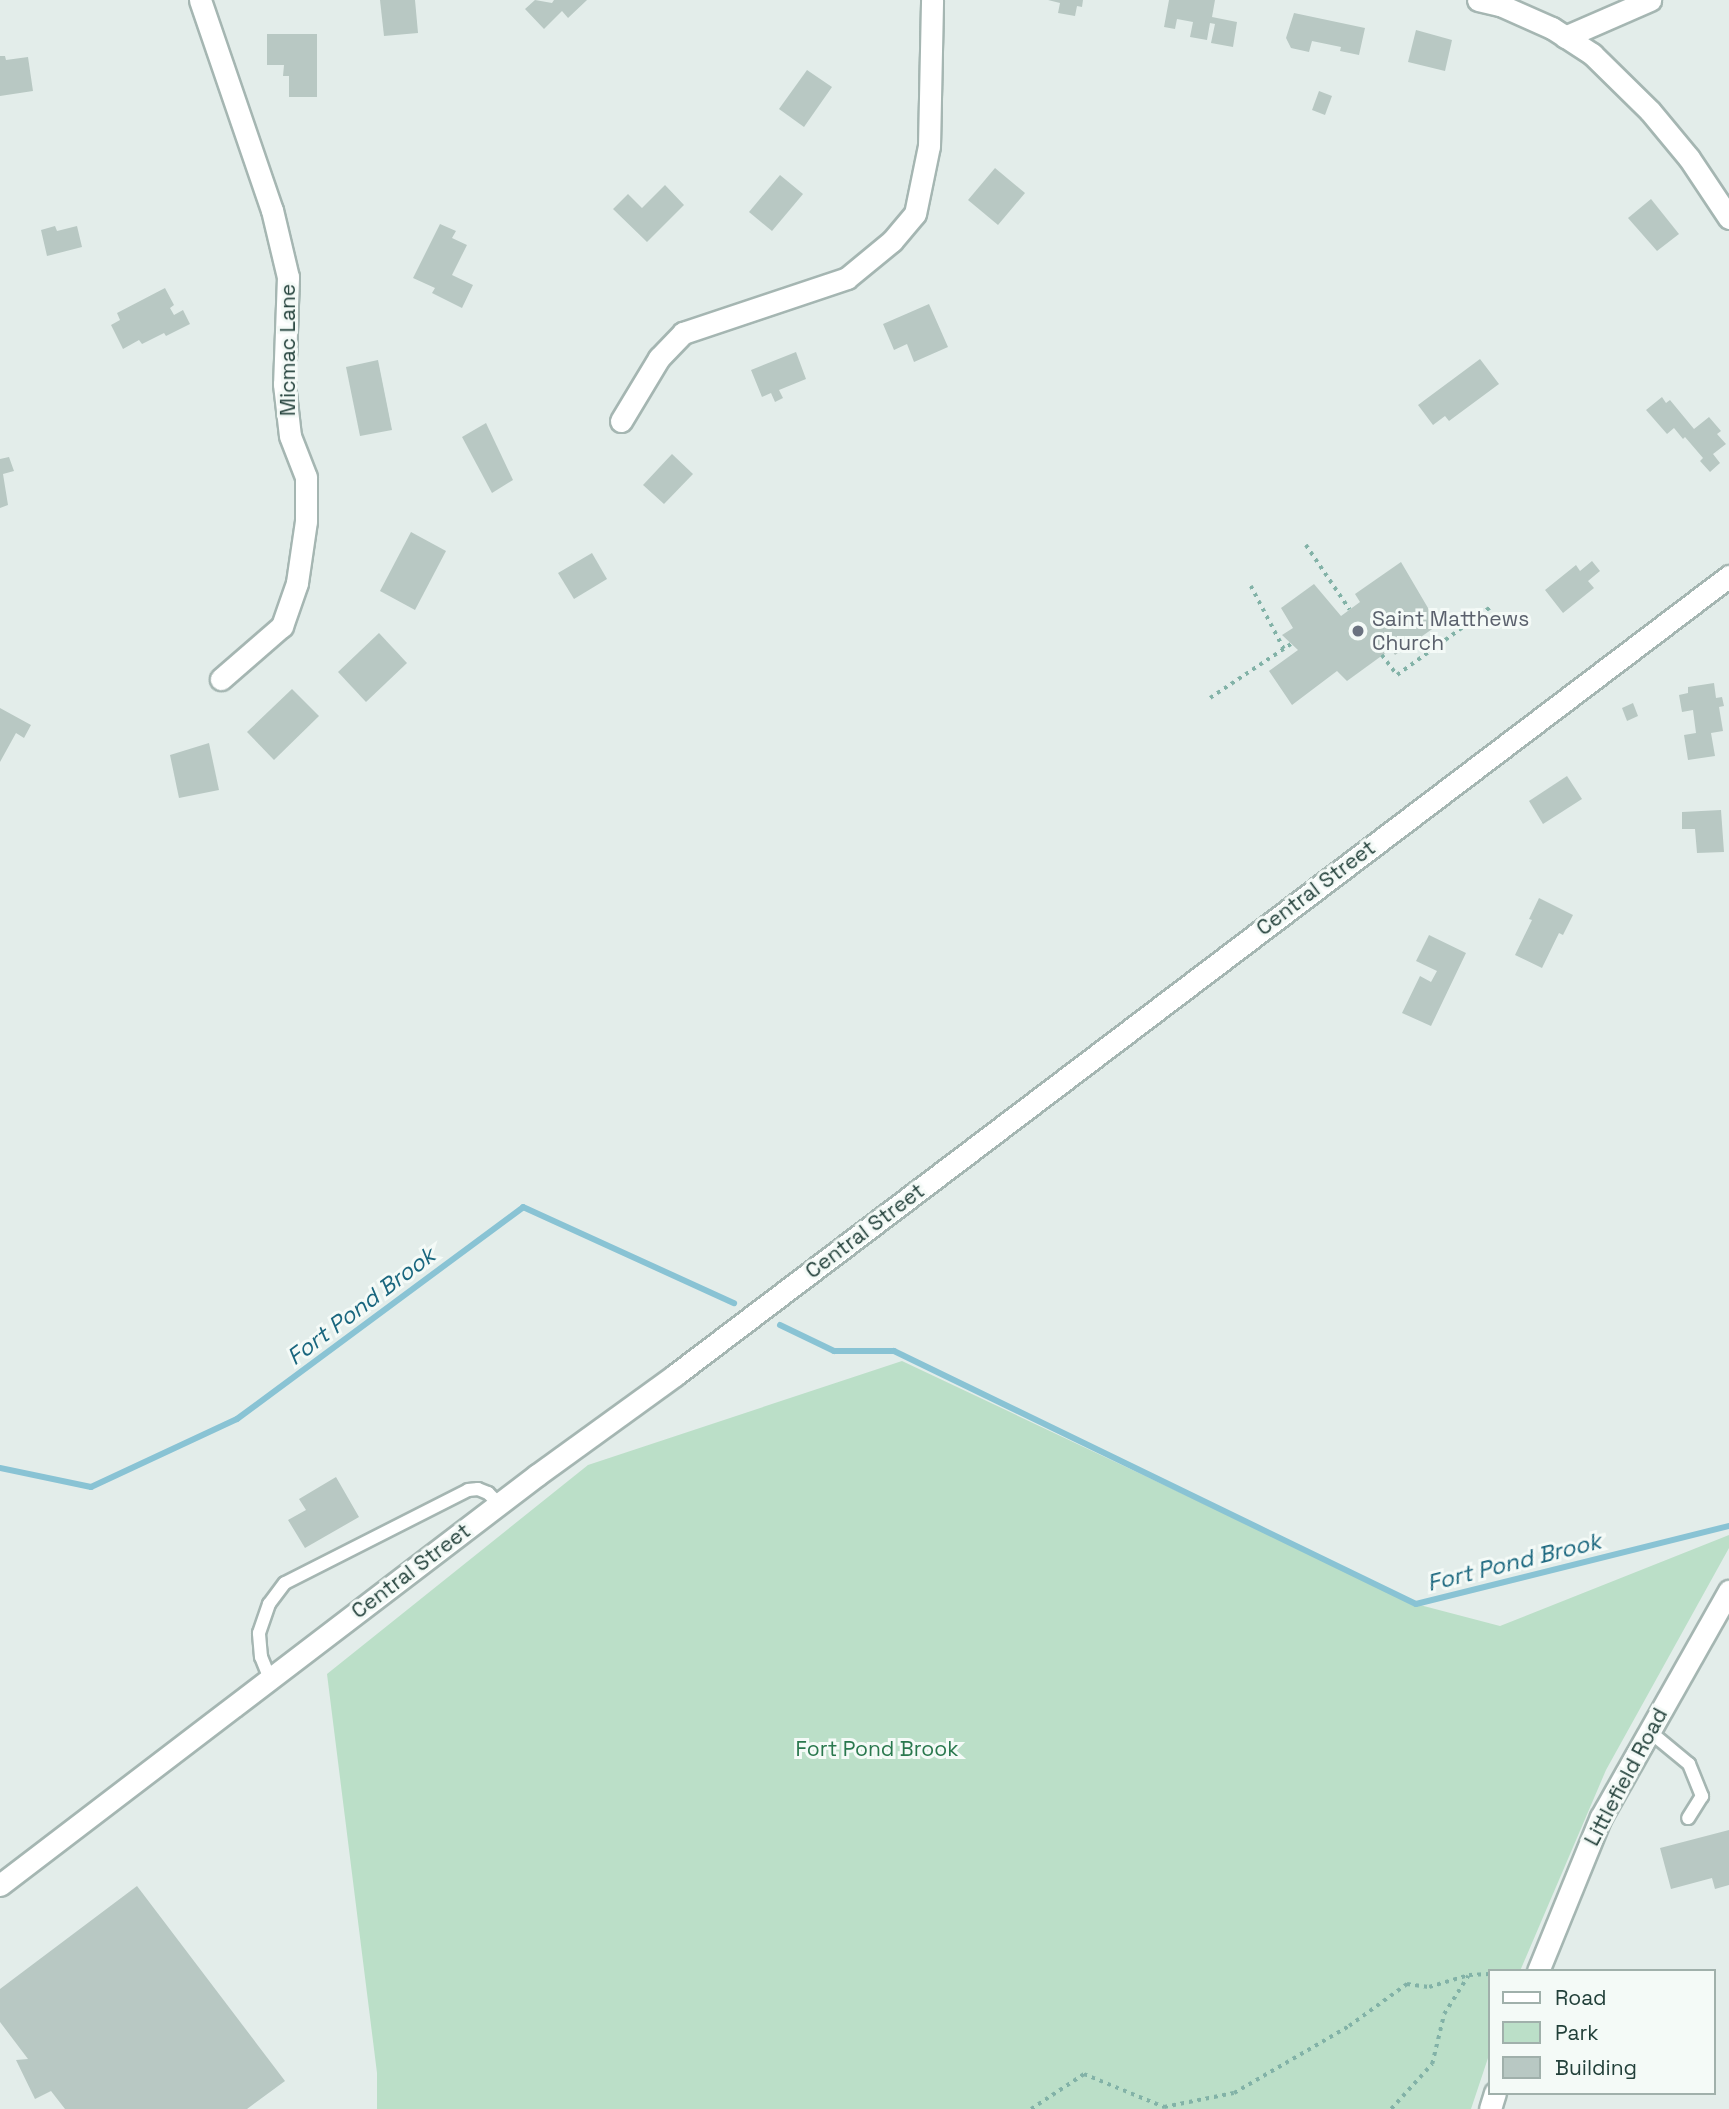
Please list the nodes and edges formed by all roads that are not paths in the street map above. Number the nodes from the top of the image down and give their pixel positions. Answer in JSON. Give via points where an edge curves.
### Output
{"nodes":[{"id":1,"x":200,"y":0,"type":"edge"},
{"id":2,"x":932,"y":0,"type":"edge"},
{"id":3,"x":1478,"y":0,"type":"edge"},
{"id":4,"x":1650,"y":0,"type":"edge"},
{"id":5,"x":1565,"y":37,"type":"junction"},
{"id":6,"x":1729,"y":218,"type":"edge"},
{"id":7,"x":621,"y":421,"type":"dead end"},
{"id":8,"x":1729,"y":576,"type":"edge"},
{"id":9,"x":221,"y":680,"type":"dead end"},
{"id":10,"x":500,"y":1505,"type":"junction"},
{"id":11,"x":1729,"y":1591,"type":"edge"},
{"id":12,"x":270,"y":1679,"type":"junction"},
{"id":13,"x":1650,"y":1731,"type":"junction"},
{"id":14,"x":1688,"y":1818,"type":"dead end"},
{"id":15,"x":0,"y":1885,"type":"edge"},
{"id":16,"x":1539,"y":1969,"type":"edge"}],
"edges":[{"from":1,"to":9,"type":"street","name":"Micmac Lane","via":[[272,210],[288,276],[284,384],[290,436],[306,477],[306,521],[297,583],[282,626]]},
{"from":2,"to":7,"type":"street","via":[[929,146],[915,214],[892,241],[847,278],[683,333],[659,358]]},
{"from":3,"to":5,"type":"street","via":[[1500,5]]},
{"from":4,"to":5,"type":"street"},
{"from":5,"to":6,"type":"street","via":[[1592,54],[1650,111]]},
{"from":8,"to":10,"type":"street","name":"Central Street"},
{"from":10,"to":12,"type":"street","name":"Central Street"},
{"from":10,"to":12,"type":"lane","via":[[488,1493],[468,1490],[285,1583],[270,1604],[259,1633],[261,1657]]},
{"from":11,"to":13,"type":"street","name":"Littlefield Road"},
{"from":12,"to":15,"type":"street","name":"Central Street"},
{"from":13,"to":14,"type":"lane","via":[[1689,1764],[1702,1796]]},
{"from":13,"to":16,"type":"street","name":"Littlefield Road","via":[[1601,1817]]}]}
